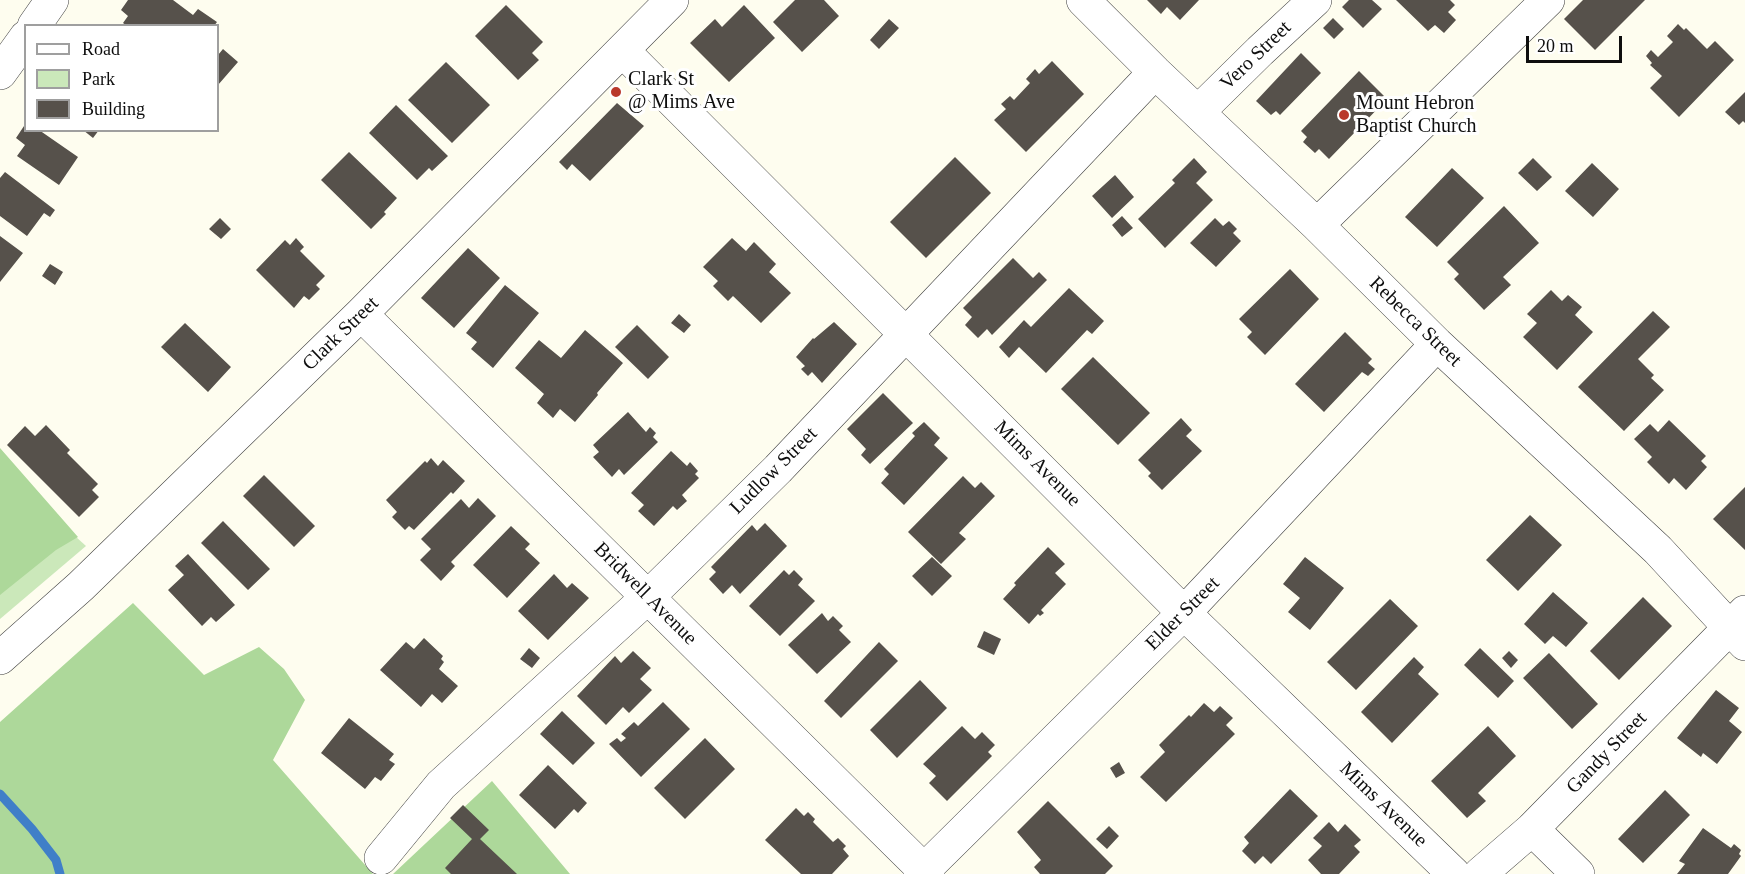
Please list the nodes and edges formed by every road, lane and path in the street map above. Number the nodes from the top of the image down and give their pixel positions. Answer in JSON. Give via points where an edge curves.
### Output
{"nodes":[{"id":1,"x":52,"y":0,"type":"edge"},
{"id":2,"x":672,"y":0,"type":"edge"},
{"id":3,"x":1083,"y":0,"type":"edge"},
{"id":4,"x":1315,"y":0,"type":"edge"},
{"id":5,"x":1548,"y":0,"type":"edge"},
{"id":6,"x":35,"y":24,"type":"edge"},
{"id":7,"x":24,"y":40,"type":"edge"},
{"id":8,"x":623,"y":51,"type":"junction"},
{"id":9,"x":1155,"y":72,"type":"junction"},
{"id":10,"x":0,"y":73,"type":"edge"},
{"id":11,"x":1198,"y":112,"type":"junction"},
{"id":12,"x":1317,"y":225,"type":"junction"},
{"id":13,"x":361,"y":314,"type":"junction"},
{"id":14,"x":906,"y":336,"type":"junction"},
{"id":15,"x":1437,"y":344,"type":"junction"},
{"id":16,"x":648,"y":597,"type":"junction"},
{"id":17,"x":1184,"y":614,"type":"junction"},
{"id":18,"x":1740,"y":628,"type":"edge"},
{"id":19,"x":0,"y":658,"type":"edge"},
{"id":20,"x":1532,"y":829,"type":"junction"},
{"id":21,"x":381,"y":858,"type":"dead end"},
{"id":22,"x":924,"y":873,"type":"edge"},
{"id":23,"x":1454,"y":874,"type":"edge"},
{"id":24,"x":1480,"y":874,"type":"edge"},
{"id":25,"x":1578,"y":874,"type":"edge"}],
"edges":[{"from":1,"to":6,"type":"street"},
{"from":2,"to":8,"type":"street","name":"Clark Street"},
{"from":3,"to":9,"type":"street","name":"Rebecca Street"},
{"from":4,"to":11,"type":"street","name":"Vero Street"},
{"from":5,"to":12,"type":"street"},
{"from":7,"to":10,"type":"street"},
{"from":8,"to":13,"type":"street","name":"Clark Street"},
{"from":8,"to":14,"type":"street","name":"Mims Avenue"},
{"from":9,"to":11,"type":"street","name":"Rebecca Street"},
{"from":9,"to":14,"type":"street","name":"Ludlow Street"},
{"from":11,"to":12,"type":"street","name":"Rebecca Street"},
{"from":12,"to":15,"type":"street","name":"Rebecca Street"},
{"from":13,"to":16,"type":"street","name":"Bridwell Avenue"},
{"from":13,"to":19,"type":"street","name":"Clark Street","via":[[81,586]]},
{"from":14,"to":16,"type":"street","name":"Ludlow Street"},
{"from":14,"to":17,"type":"street","name":"Mims Avenue"},
{"from":15,"to":17,"type":"street","name":"Elder Street"},
{"from":15,"to":18,"type":"street","name":"Rebecca Street"},
{"from":16,"to":21,"type":"street","name":"Ludlow Street","via":[[441,785]]},
{"from":16,"to":22,"type":"street","name":"Bridwell Avenue"},
{"from":17,"to":22,"type":"street","name":"Elder Street"},
{"from":17,"to":23,"type":"street","name":"Mims Avenue"},
{"from":18,"to":20,"type":"street","name":"Gandy Street"},
{"from":20,"to":24,"type":"street","name":"Gandy Street"},
{"from":20,"to":25,"type":"street"}]}
